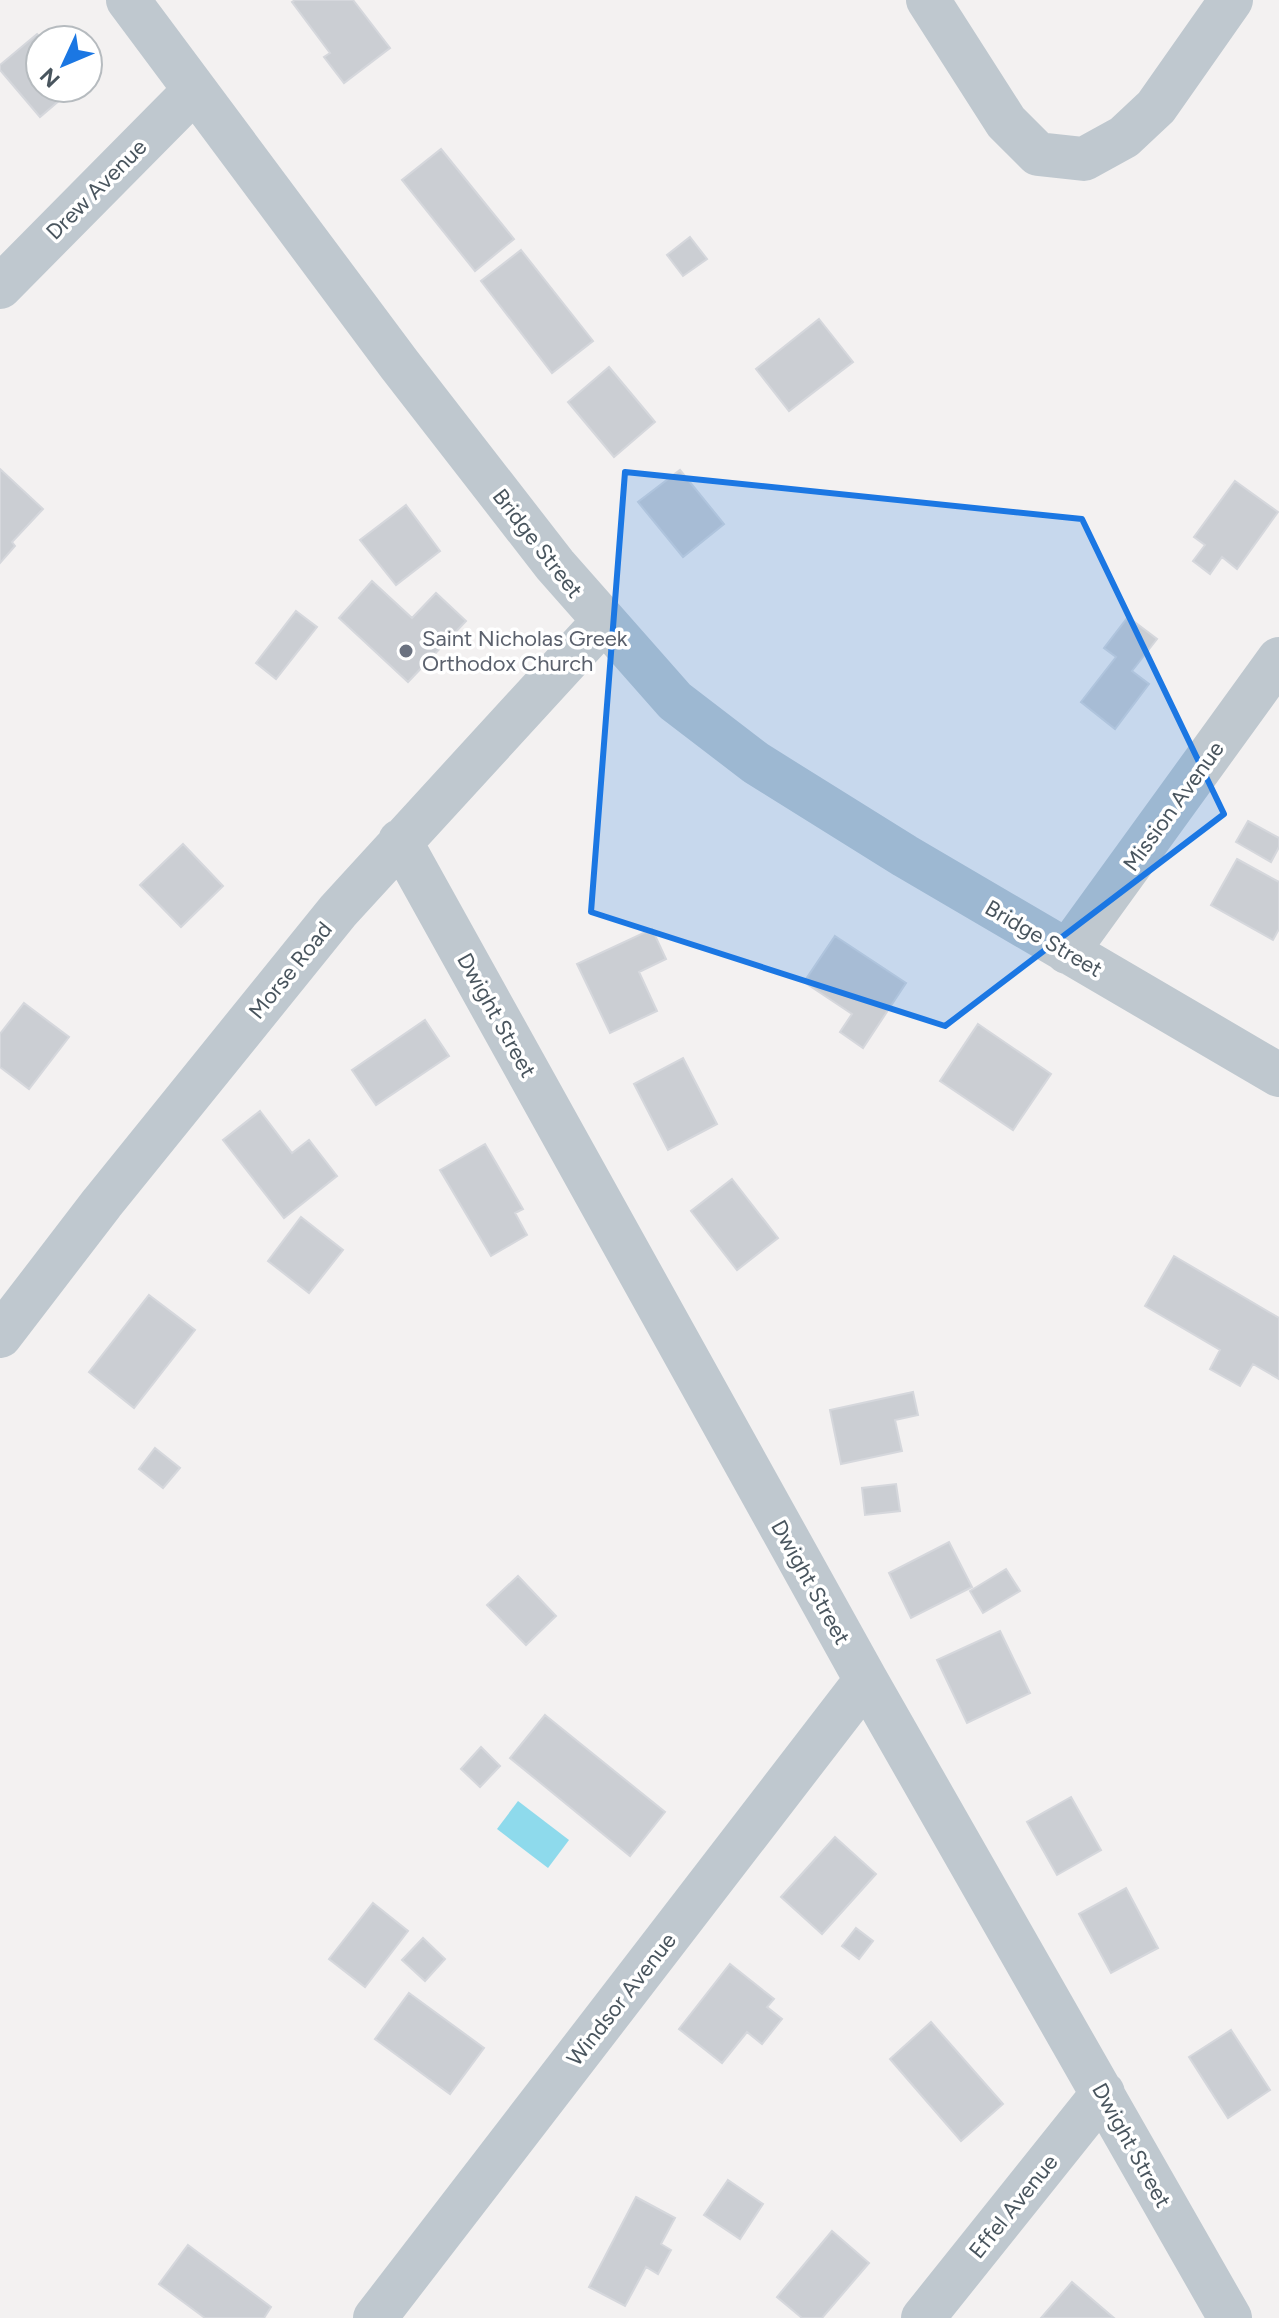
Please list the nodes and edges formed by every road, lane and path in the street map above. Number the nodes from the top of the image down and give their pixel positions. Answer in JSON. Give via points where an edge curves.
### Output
{"nodes":[{"id":1,"x":128,"y":0,"type":"edge"},
{"id":2,"x":928,"y":0,"type":"edge"},
{"id":3,"x":1231,"y":0,"type":"edge"},
{"id":4,"x":194,"y":91,"type":"junction"},
{"id":5,"x":0,"y":287,"type":"edge"},
{"id":6,"x":602,"y":623,"type":"junction"},
{"id":7,"x":1279,"y":659,"type":"edge"},
{"id":8,"x":400,"y":841,"type":"junction"},
{"id":9,"x":1067,"y":952,"type":"junction"},
{"id":10,"x":1279,"y":1075,"type":"edge"},
{"id":11,"x":0,"y":1336,"type":"edge"},
{"id":12,"x":866,"y":1680,"type":"junction"},
{"id":13,"x":1103,"y":2093,"type":"junction"},
{"id":14,"x":375,"y":2318,"type":"edge"},
{"id":15,"x":923,"y":2318,"type":"edge"},
{"id":16,"x":1230,"y":2318,"type":"edge"}],
"edges":[{"from":1,"to":4,"type":"street","name":"Bridge Street"},
{"from":2,"to":3,"type":"street","via":[[1006,122],[1038,154],[1084,159],[1124,137],[1156,107]]},
{"from":4,"to":5,"type":"street","name":"Drew Avenue"},
{"from":4,"to":6,"type":"street","name":"Bridge Street"},
{"from":6,"to":8,"type":"street","name":"Morse Road"},
{"from":6,"to":9,"type":"street","name":"Bridge Street","via":[[675,701],[756,763]]},
{"from":7,"to":9,"type":"street","name":"Mission Avenue"},
{"from":8,"to":11,"type":"street","name":"Morse Road","via":[[231,1042]]},
{"from":8,"to":12,"type":"street","name":"Dwight Street"},
{"from":9,"to":10,"type":"street","name":"Bridge Street"},
{"from":12,"to":13,"type":"street","name":"Dwight Street"},
{"from":12,"to":14,"type":"street","name":"Windsor Avenue"},
{"from":13,"to":15,"type":"street","name":"Effel Avenue"},
{"from":13,"to":16,"type":"street","name":"Dwight Street"}]}
